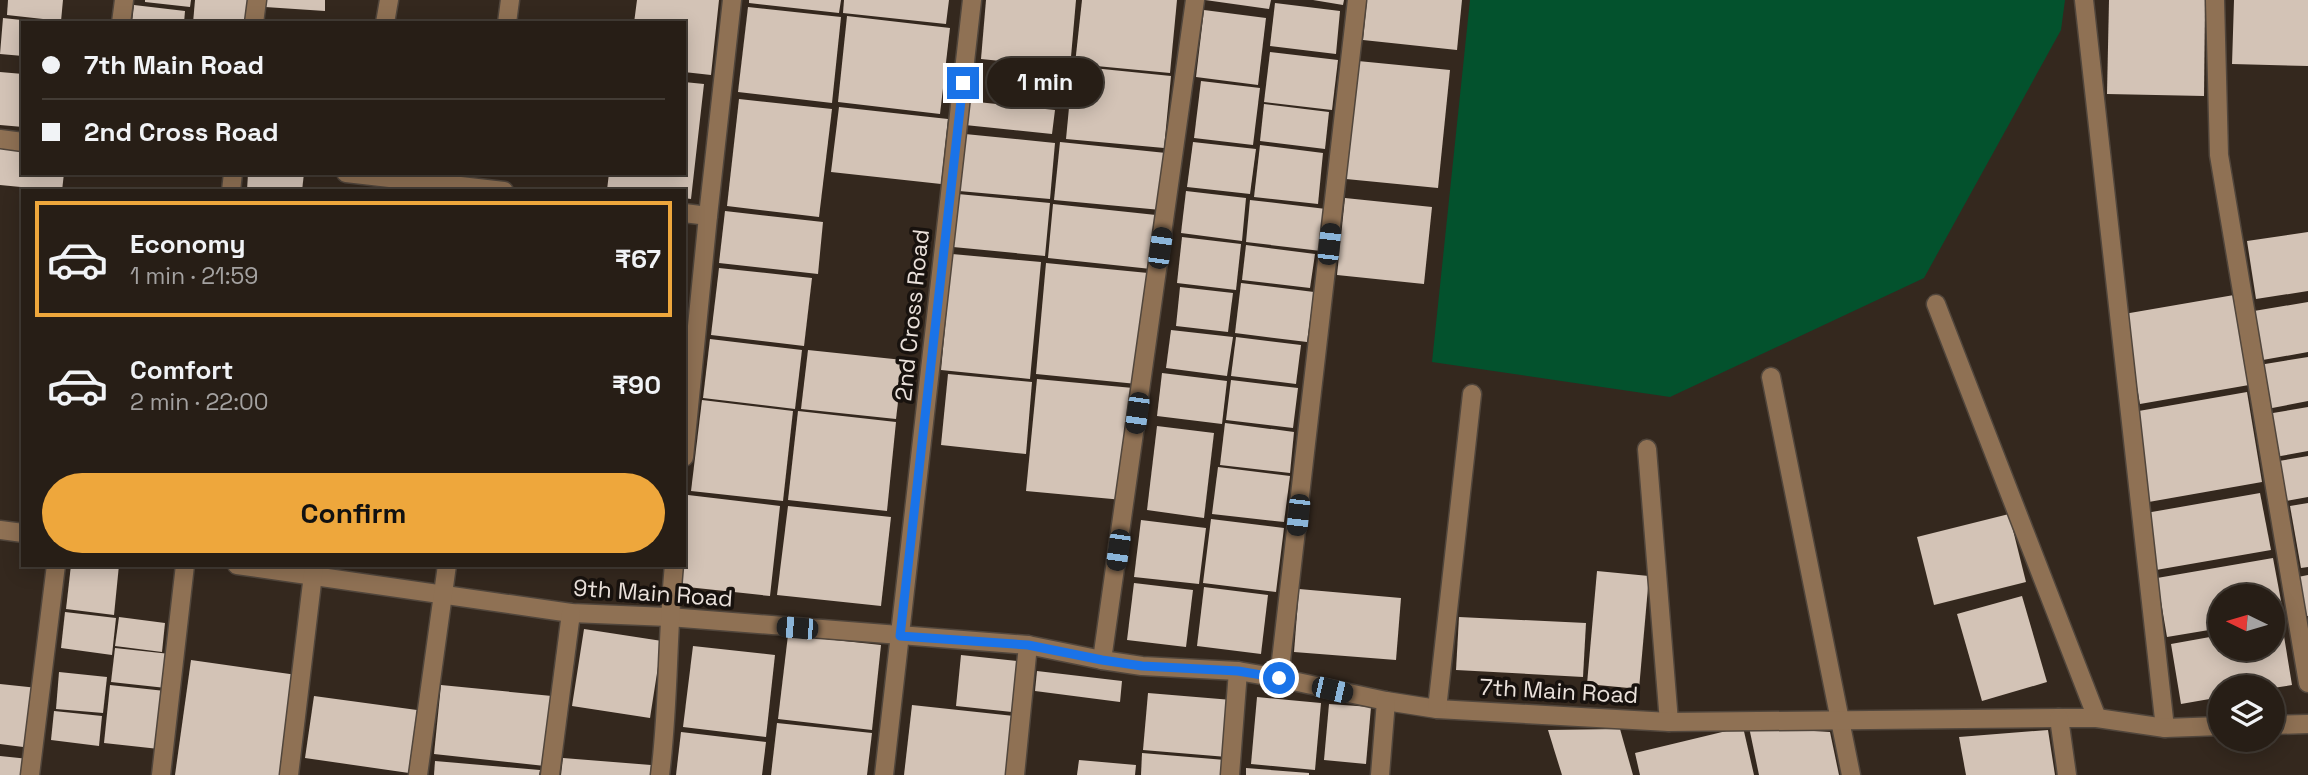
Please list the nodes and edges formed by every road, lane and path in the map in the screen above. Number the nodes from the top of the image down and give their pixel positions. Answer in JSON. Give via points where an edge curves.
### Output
{"nodes":[{"id":1,"x":124,"y":0,"type":"edge"},
{"id":2,"x":257,"y":0,"type":"edge"},
{"id":3,"x":389,"y":0,"type":"edge"},
{"id":4,"x":510,"y":0,"type":"edge"},
{"id":5,"x":732,"y":0,"type":"edge"},
{"id":6,"x":972,"y":0,"type":"edge"},
{"id":7,"x":1195,"y":0,"type":"edge"},
{"id":8,"x":1357,"y":0,"type":"edge"},
{"id":9,"x":2084,"y":0,"type":"edge"},
{"id":10,"x":2215,"y":0,"type":"edge"},
{"id":11,"x":121,"y":21,"type":"edge"},
{"id":12,"x":254,"y":21,"type":"edge"},
{"id":13,"x":385,"y":21,"type":"edge"},
{"id":14,"x":508,"y":21,"type":"edge"},
{"id":15,"x":0,"y":139,"type":"edge"},
{"id":16,"x":21,"y":142,"type":"edge"},
{"id":17,"x":352,"y":178,"type":"edge"},
{"id":18,"x":493,"y":186,"type":"edge"},
{"id":19,"x":686,"y":213,"type":"edge"},
{"id":20,"x":708,"y":216,"type":"junction"},
{"id":21,"x":1936,"y":304,"type":"dead end"},
{"id":22,"x":1772,"y":377,"type":"dead end"},
{"id":23,"x":1472,"y":394,"type":"dead end"},
{"id":24,"x":686,"y":437,"type":"edge"},
{"id":25,"x":1647,"y":449,"type":"dead end"},
{"id":26,"x":0,"y":530,"type":"edge"},
{"id":27,"x":21,"y":533,"type":"edge"},
{"id":28,"x":56,"y":567,"type":"edge"},
{"id":29,"x":185,"y":567,"type":"edge"},
{"id":30,"x":263,"y":567,"type":"edge"},
{"id":31,"x":447,"y":567,"type":"edge"},
{"id":32,"x":674,"y":567,"type":"edge"},
{"id":33,"x":314,"y":571,"type":"edge"},
{"id":34,"x":444,"y":595,"type":"junction"},
{"id":35,"x":571,"y":613,"type":"junction"},
{"id":36,"x":668,"y":617,"type":"junction"},
{"id":37,"x":900,"y":636,"type":"junction"},
{"id":38,"x":1028,"y":645,"type":"junction"},
{"id":39,"x":1102,"y":660,"type":"junction"},
{"id":40,"x":1238,"y":671,"type":"junction"},
{"id":41,"x":1279,"y":678,"type":"junction"},
{"id":42,"x":2308,"y":683,"type":"edge"},
{"id":43,"x":1386,"y":701,"type":"junction"},
{"id":44,"x":1437,"y":709,"type":"junction"},
{"id":45,"x":2059,"y":718,"type":"junction"},
{"id":46,"x":2096,"y":718,"type":"junction"},
{"id":47,"x":1840,"y":719,"type":"junction"},
{"id":48,"x":1670,"y":722,"type":"junction"},
{"id":49,"x":2308,"y":724,"type":"edge"},
{"id":50,"x":2285,"y":725,"type":"edge"},
{"id":51,"x":2208,"y":726,"type":"edge"},
{"id":52,"x":2165,"y":728,"type":"junction"},
{"id":53,"x":30,"y":775,"type":"edge"},
{"id":54,"x":161,"y":775,"type":"edge"},
{"id":55,"x":289,"y":775,"type":"edge"},
{"id":56,"x":418,"y":775,"type":"edge"},
{"id":57,"x":550,"y":775,"type":"edge"},
{"id":58,"x":660,"y":775,"type":"edge"},
{"id":59,"x":884,"y":775,"type":"edge"},
{"id":60,"x":1015,"y":775,"type":"edge"},
{"id":61,"x":1230,"y":775,"type":"edge"},
{"id":62,"x":1380,"y":775,"type":"edge"},
{"id":63,"x":1851,"y":775,"type":"edge"},
{"id":64,"x":2067,"y":775,"type":"edge"}],
"edges":[{"from":1,"to":11,"type":"street"},
{"from":2,"to":12,"type":"street"},
{"from":3,"to":13,"type":"street"},
{"from":4,"to":14,"type":"street"},
{"from":5,"to":20,"type":"street"},
{"from":6,"to":37,"type":"street","name":"2nd Cross Road"},
{"from":7,"to":39,"type":"street"},
{"from":8,"to":41,"type":"street"},
{"from":9,"to":52,"type":"street"},
{"from":10,"to":42,"type":"street","via":[[2219,155]]},
{"from":15,"to":16,"type":"street"},
{"from":17,"to":18,"type":"street"},
{"from":19,"to":20,"type":"street"},
{"from":20,"to":24,"type":"street"},
{"from":21,"to":46,"type":"street"},
{"from":22,"to":47,"type":"street"},
{"from":23,"to":44,"type":"street"},
{"from":25,"to":48,"type":"street"},
{"from":26,"to":27,"type":"street"},
{"from":28,"to":53,"type":"street"},
{"from":29,"to":54,"type":"street"},
{"from":30,"to":33,"type":"street","name":"9th Main Road"},
{"from":31,"to":34,"type":"street"},
{"from":32,"to":36,"type":"street"},
{"from":33,"to":34,"type":"street","name":"9th Main Road"},
{"from":33,"to":55,"type":"street"},
{"from":34,"to":35,"type":"street","name":"9th Main Road"},
{"from":34,"to":56,"type":"street"},
{"from":35,"to":36,"type":"street","name":"9th Main Road"},
{"from":35,"to":57,"type":"street"},
{"from":36,"to":37,"type":"street","name":"9th Main Road"},
{"from":36,"to":58,"type":"street"},
{"from":37,"to":38,"type":"street","name":"7th Main Road"},
{"from":37,"to":59,"type":"street","name":"2nd Cross Road"},
{"from":38,"to":39,"type":"street","name":"7th Main Road"},
{"from":38,"to":60,"type":"street"},
{"from":39,"to":40,"type":"street","name":"7th Main Road"},
{"from":40,"to":41,"type":"street","name":"7th Main Road"},
{"from":40,"to":61,"type":"street"},
{"from":41,"to":43,"type":"street","name":"7th Main Road"},
{"from":43,"to":44,"type":"street","name":"7th Main Road"},
{"from":43,"to":62,"type":"street"},
{"from":44,"to":48,"type":"street","name":"7th Main Road"},
{"from":45,"to":46,"type":"street","name":"7th Main Road"},
{"from":45,"to":47,"type":"street","name":"7th Main Road"},
{"from":45,"to":64,"type":"street"},
{"from":46,"to":52,"type":"street","name":"7th Main Road"},
{"from":47,"to":48,"type":"street","name":"7th Main Road"},
{"from":47,"to":63,"type":"street"},
{"from":49,"to":50,"type":"street"},
{"from":51,"to":52,"type":"street","name":"7th Main Road"}]}
